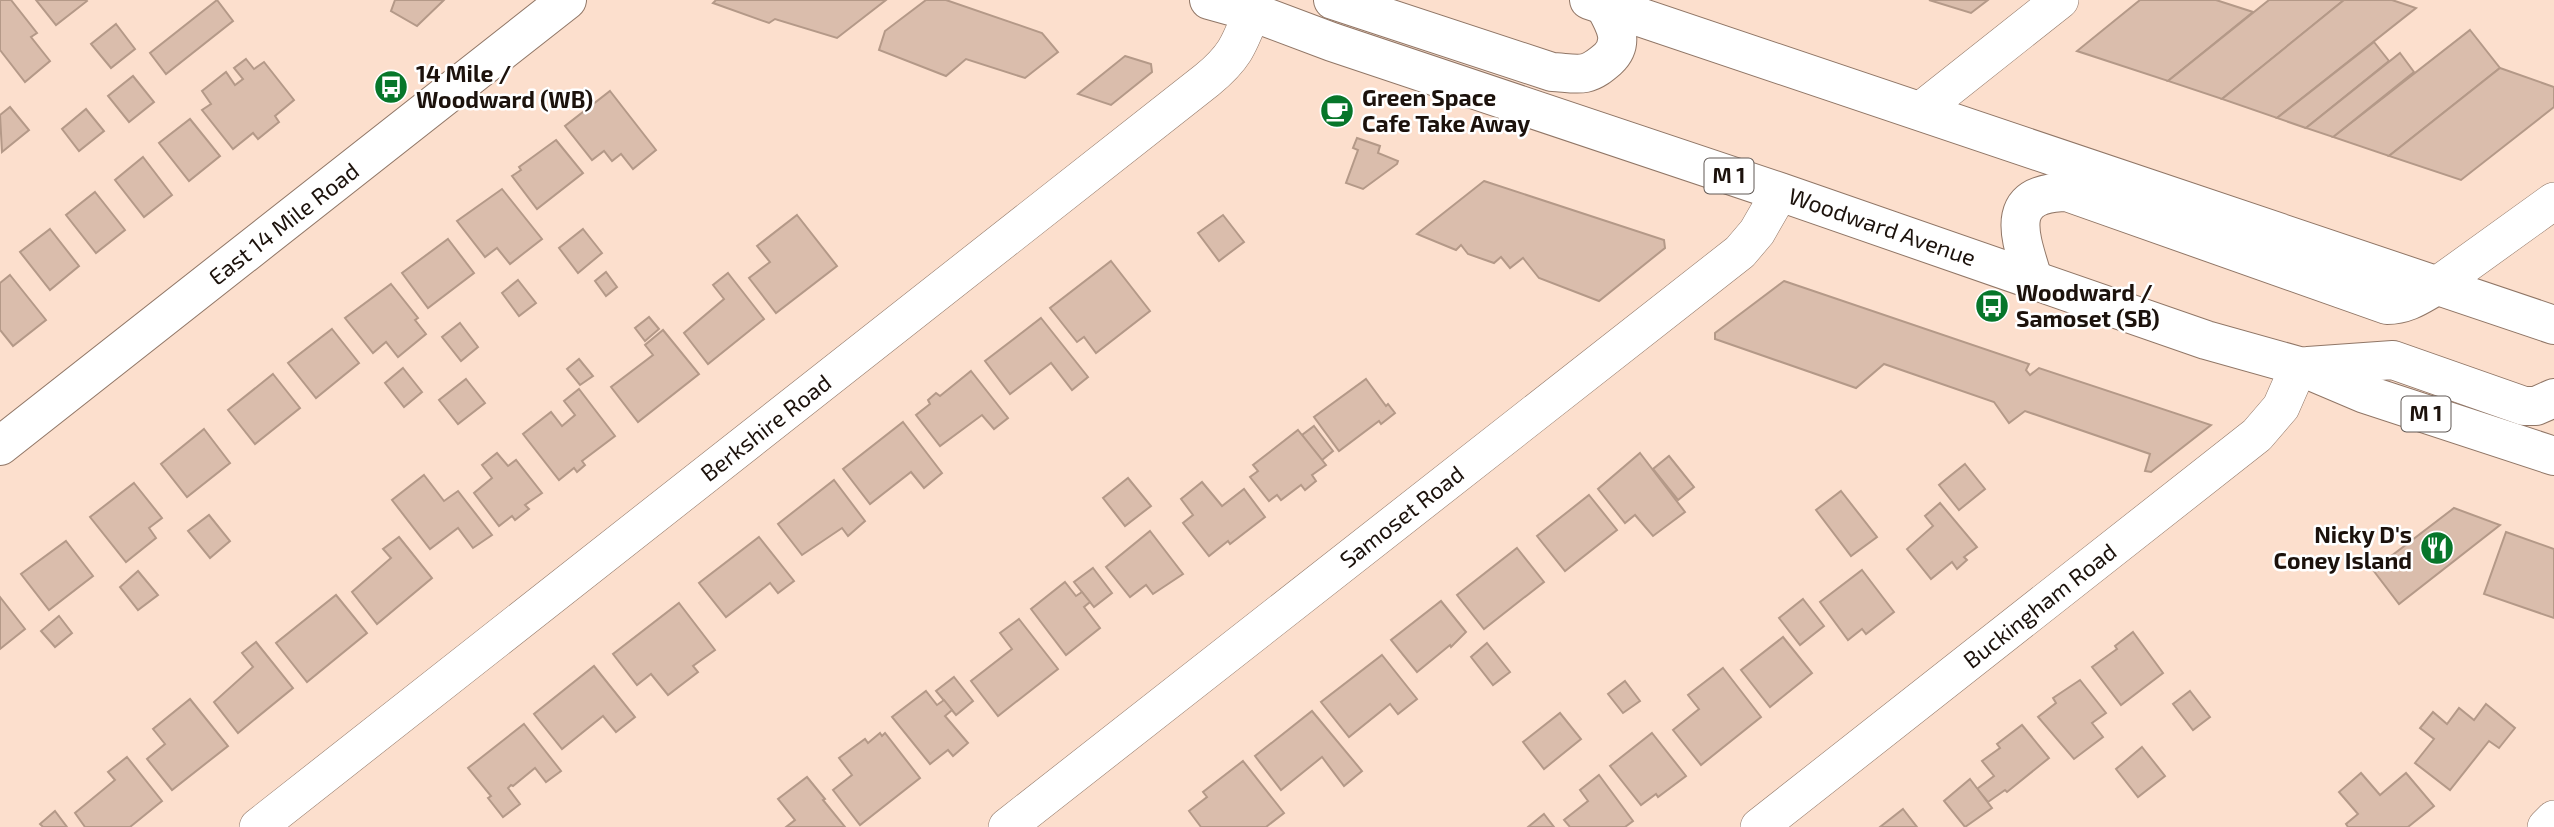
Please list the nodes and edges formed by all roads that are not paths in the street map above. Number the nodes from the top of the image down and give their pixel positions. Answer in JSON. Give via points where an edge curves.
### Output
{"nodes":[{"id":1,"x":567,"y":0,"type":"edge"},
{"id":2,"x":1209,"y":0,"type":"edge"},
{"id":3,"x":1296,"y":0,"type":"edge"},
{"id":4,"x":1333,"y":0,"type":"edge"},
{"id":5,"x":2060,"y":0,"type":"edge"},
{"id":6,"x":1597,"y":3,"type":"edge"},
{"id":7,"x":1252,"y":12,"type":"junction"},
{"id":8,"x":1920,"y":111,"type":"junction"},
{"id":9,"x":1780,"y":192,"type":"junction"},
{"id":10,"x":2554,"y":201,"type":"edge"},
{"id":11,"x":2033,"y":279,"type":"junction"},
{"id":12,"x":2436,"y":286,"type":"junction"},
{"id":13,"x":2554,"y":325,"type":"edge"},
{"id":14,"x":2299,"y":366,"type":"junction"},
{"id":15,"x":2554,"y":398,"type":"edge"},
{"id":16,"x":0,"y":446,"type":"edge"},
{"id":17,"x":2554,"y":456,"type":"edge"},
{"id":18,"x":2554,"y":818,"type":"edge"},
{"id":19,"x":258,"y":827,"type":"edge"},
{"id":20,"x":1007,"y":827,"type":"edge"},
{"id":21,"x":1759,"y":827,"type":"edge"},
{"id":22,"x":2546,"y":827,"type":"edge"}],
"edges":[{"from":1,"to":16,"type":"main road","name":"East 14 Mile Road"},
{"from":2,"to":7,"type":"main road","name":"Woodward Avenue","number":"M 1"},
{"from":3,"to":7,"type":"main road"},
{"from":4,"to":6,"type":"main road","via":[[1552,72],[1583,74],[1612,55],[1618,41],[1616,26]]},
{"from":5,"to":8,"type":"street"},
{"from":6,"to":8,"type":"main road"},
{"from":7,"to":9,"type":"main road","name":"Woodward Avenue","number":"M 1"},
{"from":7,"to":19,"type":"street","name":"Berkshire Road","via":[[1238,49],[1225,66]]},
{"from":8,"to":12,"type":"main road"},
{"from":9,"to":11,"type":"main road","name":"Woodward Avenue","number":"M 1"},
{"from":9,"to":20,"type":"street","name":"Samoset Road","via":[[1740,252]]},
{"from":10,"to":12,"type":"street"},
{"from":11,"to":12,"type":"main road","via":[[2020,238],[2022,212],[2030,200],[2048,192],[2067,192],[2387,305],[2411,300]]},
{"from":11,"to":14,"type":"main road","name":"Woodward Avenue","number":"M 1","via":[[2206,340]]},
{"from":12,"to":13,"type":"main road"},
{"from":14,"to":15,"type":"main road","via":[[2393,360],[2524,406]]},
{"from":14,"to":17,"type":"main road","name":"Woodward Avenue","number":"M 1","via":[[2365,394]]},
{"from":14,"to":21,"type":"street","name":"Buckingham Road","via":[[2281,407],[2256,435]]},
{"from":18,"to":22,"type":"street"}]}
